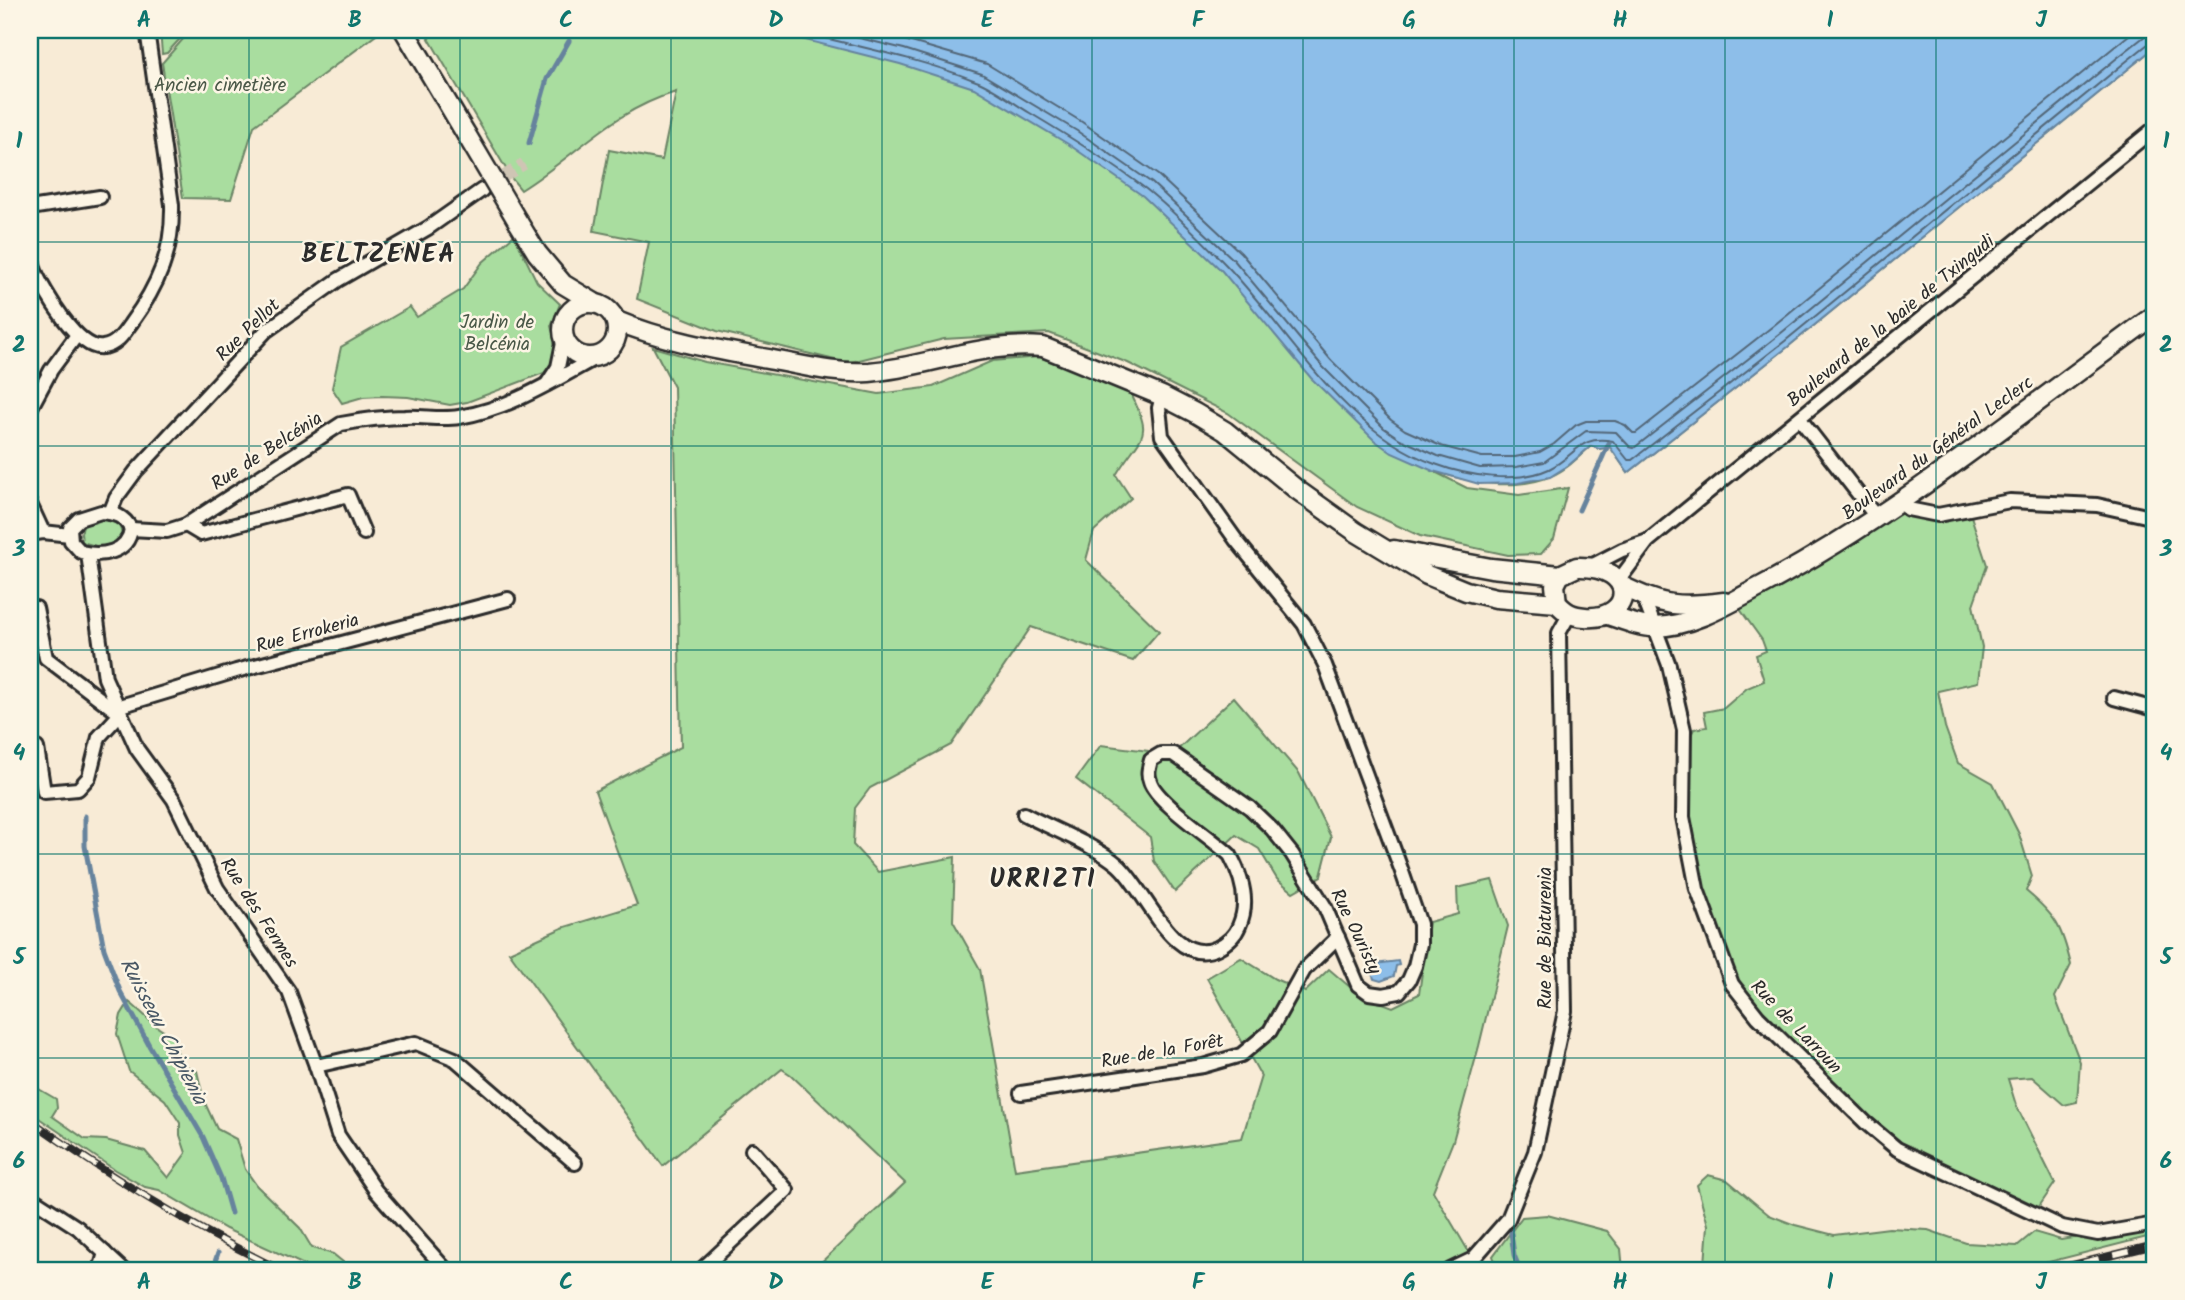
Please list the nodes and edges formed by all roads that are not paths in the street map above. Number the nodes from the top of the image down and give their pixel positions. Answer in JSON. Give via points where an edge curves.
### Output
{"nodes":[{"id":1,"x":147,"y":30,"type":"edge"},
{"id":2,"x":404,"y":30,"type":"edge"},
{"id":3,"x":2155,"y":128,"type":"edge"},
{"id":4,"x":482,"y":190,"type":"tunnel mouth"},
{"id":5,"x":100,"y":198,"type":"dead end"},
{"id":6,"x":30,"y":208,"type":"edge"},
{"id":7,"x":30,"y":250,"type":"edge"},
{"id":8,"x":563,"y":284,"type":"junction"},
{"id":9,"x":36,"y":288,"type":"edge"},
{"id":10,"x":593,"y":302,"type":"junction"},
{"id":11,"x":569,"y":312,"type":"junction"},
{"id":12,"x":2155,"y":315,"type":"edge"},
{"id":13,"x":617,"y":321,"type":"junction"},
{"id":14,"x":647,"y":333,"type":"junction"},
{"id":15,"x":77,"y":335,"type":"junction"},
{"id":16,"x":564,"y":338,"type":"junction"},
{"id":17,"x":615,"y":342,"type":"junction"},
{"id":18,"x":597,"y":357,"type":"junction"},
{"id":19,"x":547,"y":384,"type":"junction"},
{"id":20,"x":1162,"y":396,"type":"junction"},
{"id":21,"x":30,"y":409,"type":"edge"},
{"id":22,"x":1800,"y":419,"type":"junction"},
{"id":23,"x":1899,"y":502,"type":"junction"},
{"id":24,"x":30,"y":504,"type":"edge"},
{"id":25,"x":110,"y":513,"type":"junction"},
{"id":26,"x":1877,"y":518,"type":"junction"},
{"id":27,"x":2155,"y":518,"type":"edge"},
{"id":28,"x":186,"y":525,"type":"junction"},
{"id":29,"x":131,"y":530,"type":"junction"},
{"id":30,"x":36,"y":533,"type":"edge"},
{"id":31,"x":364,"y":533,"type":"dead end"},
{"id":32,"x":70,"y":535,"type":"junction"},
{"id":33,"x":1648,"y":541,"type":"junction"},
{"id":34,"x":1387,"y":549,"type":"junction"},
{"id":35,"x":88,"y":554,"type":"junction"},
{"id":36,"x":1589,"y":567,"type":"junction"},
{"id":37,"x":1560,"y":575,"type":"junction"},
{"id":38,"x":1620,"y":583,"type":"junction"},
{"id":39,"x":1643,"y":596,"type":"junction"},
{"id":40,"x":508,"y":599,"type":"dead end"},
{"id":41,"x":1734,"y":601,"type":"junction"},
{"id":42,"x":36,"y":608,"type":"dead end"},
{"id":43,"x":1563,"y":609,"type":"junction"},
{"id":44,"x":1608,"y":615,"type":"junction"},
{"id":45,"x":1656,"y":627,"type":"junction"},
{"id":46,"x":2114,"y":698,"type":"dead end"},
{"id":47,"x":2155,"y":709,"type":"edge"},
{"id":48,"x":119,"y":711,"type":"junction"},
{"id":49,"x":37,"y":748,"type":"dead end"},
{"id":50,"x":1024,"y":814,"type":"dead end"},
{"id":51,"x":1338,"y":937,"type":"junction"},
{"id":52,"x":316,"y":1066,"type":"junction"},
{"id":53,"x":1021,"y":1093,"type":"dead end"},
{"id":54,"x":752,"y":1150,"type":"dead end"},
{"id":55,"x":575,"y":1163,"type":"dead end"},
{"id":56,"x":30,"y":1197,"type":"edge"},
{"id":57,"x":2155,"y":1224,"type":"edge"},
{"id":58,"x":105,"y":1253,"type":"junction"},
{"id":59,"x":100,"y":1270,"type":"edge"},
{"id":60,"x":123,"y":1270,"type":"edge"},
{"id":61,"x":446,"y":1270,"type":"edge"},
{"id":62,"x":701,"y":1270,"type":"edge"},
{"id":63,"x":1450,"y":1270,"type":"edge"}],
"edges":[{"from":1,"to":15,"type":"street","via":[[172,205],[168,255],[149,299],[114,343],[97,347]]},
{"from":2,"to":8,"type":"main road","bridge":true,"via":[[537,253]]},
{"from":3,"to":22,"type":"street","name":"Boulevard de la baie de Txingudi"},
{"from":4,"to":25,"type":"street","name":"Rue Pellot","via":[[266,331],[136,471]]},
{"from":5,"to":6,"type":"street"},
{"from":7,"to":9,"type":"street"},
{"from":8,"to":10,"type":"main road"},
{"from":8,"to":11,"type":"main road"},
{"from":9,"to":15,"type":"street"},
{"from":10,"to":11,"type":"main road"},
{"from":10,"to":13,"type":"main road","via":[[607,308]]},
{"from":11,"to":16,"type":"main road"},
{"from":12,"to":23,"type":"main road","name":"Boulevard du Général Leclerc"},
{"from":13,"to":14,"type":"main road"},
{"from":13,"to":17,"type":"main road"},
{"from":14,"to":17,"type":"main road"},
{"from":14,"to":20,"type":"main road","via":[[832,372],[889,369],[998,346],[1043,347]]},
{"from":15,"to":21,"type":"street"},
{"from":16,"to":18,"type":"main road","via":[[573,352]]},
{"from":16,"to":19,"type":"street","via":[[558,367]]},
{"from":17,"to":18,"type":"main road"},
{"from":18,"to":19,"type":"street","name":"Rue de Belcénia"},
{"from":19,"to":28,"type":"street","name":"Rue de Belcénia","via":[[520,398],[458,417],[369,418],[341,424]]},
{"from":20,"to":34,"type":"main road","via":[[1225,431],[1296,489]]},
{"from":20,"to":51,"type":"street","name":"Rue Ouristy","via":[[1162,436],[1236,540],[1293,607],[1325,665],[1420,924],[1420,944],[1409,980],[1399,992],[1383,995],[1358,985]]},
{"from":22,"to":26,"type":"street"},
{"from":22,"to":33,"type":"street","name":"Boulevard de la baie de Txingudi"},
{"from":23,"to":26,"type":"main road","name":"Boulevard du Général Leclerc"},
{"from":23,"to":27,"type":"street","via":[[1908,509],[1938,515],[2010,501],[2097,505]]},
{"from":24,"to":30,"type":"street"},
{"from":25,"to":29,"type":"street","via":[[119,515]]},
{"from":25,"to":32,"type":"street","via":[[79,519]]},
{"from":26,"to":41,"type":"main road","name":"Boulevard du Général Leclerc"},
{"from":28,"to":29,"type":"street","name":"Rue de Belcénia","via":[[167,531]]},
{"from":28,"to":31,"type":"street","via":[[201,534],[348,495]]},
{"from":29,"to":35,"type":"street","via":[[119,549]]},
{"from":30,"to":32,"type":"street"},
{"from":32,"to":35,"type":"street","via":[[75,548]]},
{"from":33,"to":36,"type":"street"},
{"from":33,"to":38,"type":"street"},
{"from":34,"to":37,"type":"main road"},
{"from":34,"to":43,"type":"main road","via":[[1427,575],[1466,591]]},
{"from":35,"to":48,"type":"street","name":"Rue des Fermes","via":[[105,678]]},
{"from":36,"to":37,"type":"main road"},
{"from":36,"to":38,"type":"main road","via":[[1613,574]]},
{"from":37,"to":43,"type":"main road","via":[[1555,585]]},
{"from":38,"to":39,"type":"main road","name":"Boulevard du Général Leclerc"},
{"from":38,"to":44,"type":"main road","via":[[1619,603]]},
{"from":39,"to":41,"type":"main road","name":"Boulevard du Général Leclerc","via":[[1674,606]]},
{"from":39,"to":45,"type":"street","name":"Rue de Larroun"},
{"from":40,"to":48,"type":"street","name":"Rue Errokeria","via":[[236,671]]},
{"from":41,"to":45,"type":"main road","name":"Boulevard du Général Leclerc","via":[[1693,620]]},
{"from":42,"to":48,"type":"street","via":[[46,657]]},
{"from":43,"to":44,"type":"main road","via":[[1598,618]]},
{"from":43,"to":63,"type":"street","name":"Rue de Biaturenia","via":[[1559,633],[1565,1011],[1535,1152],[1508,1219],[1473,1259]]},
{"from":44,"to":45,"type":"main road","name":"Boulevard du Général Leclerc"},
{"from":45,"to":57,"type":"street","name":"Rue de Larroun","via":[[1684,730],[1683,817],[1697,889],[1732,984],[1758,1017],[1898,1149],[2062,1227],[2098,1234]]},
{"from":46,"to":47,"type":"street"},
{"from":48,"to":49,"type":"street","via":[[99,737],[89,777],[78,789],[44,792]]},
{"from":48,"to":52,"type":"street","name":"Rue des Fermes","via":[[137,749],[174,800],[217,888],[289,992]]},
{"from":50,"to":51,"type":"street","name":"Rue Ouristy","via":[[1105,855],[1130,877],[1181,944],[1192,951],[1213,950],[1236,933],[1243,919],[1244,892],[1230,855],[1150,784],[1152,760],[1173,754],[1272,829],[1310,880]]},
{"from":51,"to":53,"type":"street","name":"Rue de la Forêt","via":[[1304,970],[1270,1031],[1241,1055],[1203,1066]]},
{"from":52,"to":55,"type":"street","via":[[416,1043],[454,1059]]},
{"from":52,"to":61,"type":"street","name":"Rue des Fermes","via":[[338,1135],[376,1191]]},
{"from":54,"to":62,"type":"street","via":[[787,1190]]},
{"from":56,"to":58,"type":"street","via":[[78,1228]]},
{"from":58,"to":59,"type":"street"},
{"from":58,"to":60,"type":"street"}]}
